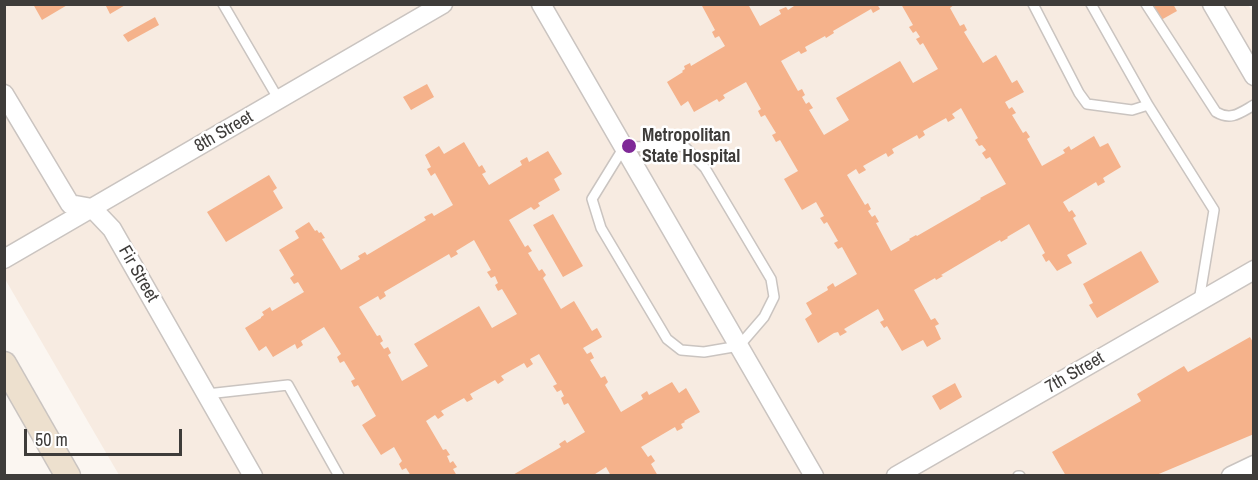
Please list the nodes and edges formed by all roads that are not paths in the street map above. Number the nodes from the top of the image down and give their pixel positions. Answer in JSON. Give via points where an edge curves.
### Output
{"nodes":[{"id":1,"x":222,"y":4,"type":"edge"},
{"id":2,"x":443,"y":4,"type":"edge"},
{"id":3,"x":541,"y":4,"type":"edge"},
{"id":4,"x":1033,"y":4,"type":"edge"},
{"id":5,"x":1091,"y":4,"type":"edge"},
{"id":6,"x":1146,"y":4,"type":"edge"},
{"id":7,"x":1212,"y":4,"type":"edge"},
{"id":8,"x":1254,"y":76,"type":"edge"},
{"id":9,"x":4,"y":94,"type":"edge"},
{"id":10,"x":279,"y":100,"type":"junction"},
{"id":11,"x":1148,"y":105,"type":"junction"},
{"id":12,"x":1254,"y":105,"type":"edge"},
{"id":13,"x":624,"y":147,"type":"junction"},
{"id":14,"x":92,"y":208,"type":"junction"},
{"id":15,"x":4,"y":259,"type":"edge"},
{"id":16,"x":1254,"y":270,"type":"edge"},
{"id":17,"x":1199,"y":301,"type":"junction"},
{"id":18,"x":739,"y":346,"type":"junction"},
{"id":19,"x":7,"y":374,"type":"edge"},
{"id":20,"x":207,"y":394,"type":"junction"},
{"id":21,"x":1254,"y":465,"type":"edge"},
{"id":22,"x":68,"y":476,"type":"edge"},
{"id":23,"x":253,"y":476,"type":"edge"},
{"id":24,"x":339,"y":476,"type":"edge"},
{"id":25,"x":814,"y":476,"type":"edge"},
{"id":26,"x":896,"y":476,"type":"edge"},
{"id":27,"x":1230,"y":476,"type":"edge"}],
"edges":[{"from":1,"to":10,"type":"lane"},
{"from":2,"to":10,"type":"street","name":"8th Street"},
{"from":3,"to":13,"type":"street"},
{"from":4,"to":11,"type":"lane","via":[[1087,104],[1132,110]]},
{"from":5,"to":11,"type":"lane"},
{"from":6,"to":12,"type":"lane","via":[[1216,112],[1224,117],[1233,116]]},
{"from":7,"to":8,"type":"street"},
{"from":9,"to":14,"type":"street","name":"Fir Street","via":[[70,204]]},
{"from":10,"to":14,"type":"street","name":"8th Street"},
{"from":11,"to":17,"type":"lane","via":[[1214,210]]},
{"from":13,"to":18,"type":"street"},
{"from":13,"to":18,"type":"lane","via":[[592,199],[601,228],[667,339],[681,350],[704,352]]},
{"from":13,"to":18,"type":"lane","via":[[684,146],[705,168],[771,279],[774,297],[764,317]]},
{"from":14,"to":15,"type":"street","name":"8th Street"},
{"from":14,"to":20,"type":"street","name":"Fir Street","via":[[112,229]]},
{"from":16,"to":17,"type":"street","name":"7th Street"},
{"from":17,"to":26,"type":"street","name":"7th Street"},
{"from":18,"to":25,"type":"street"},
{"from":19,"to":22,"type":"main road"},
{"from":20,"to":23,"type":"street","name":"Fir Street"},
{"from":20,"to":24,"type":"lane","via":[[288,385]]},
{"from":21,"to":27,"type":"street"}]}
